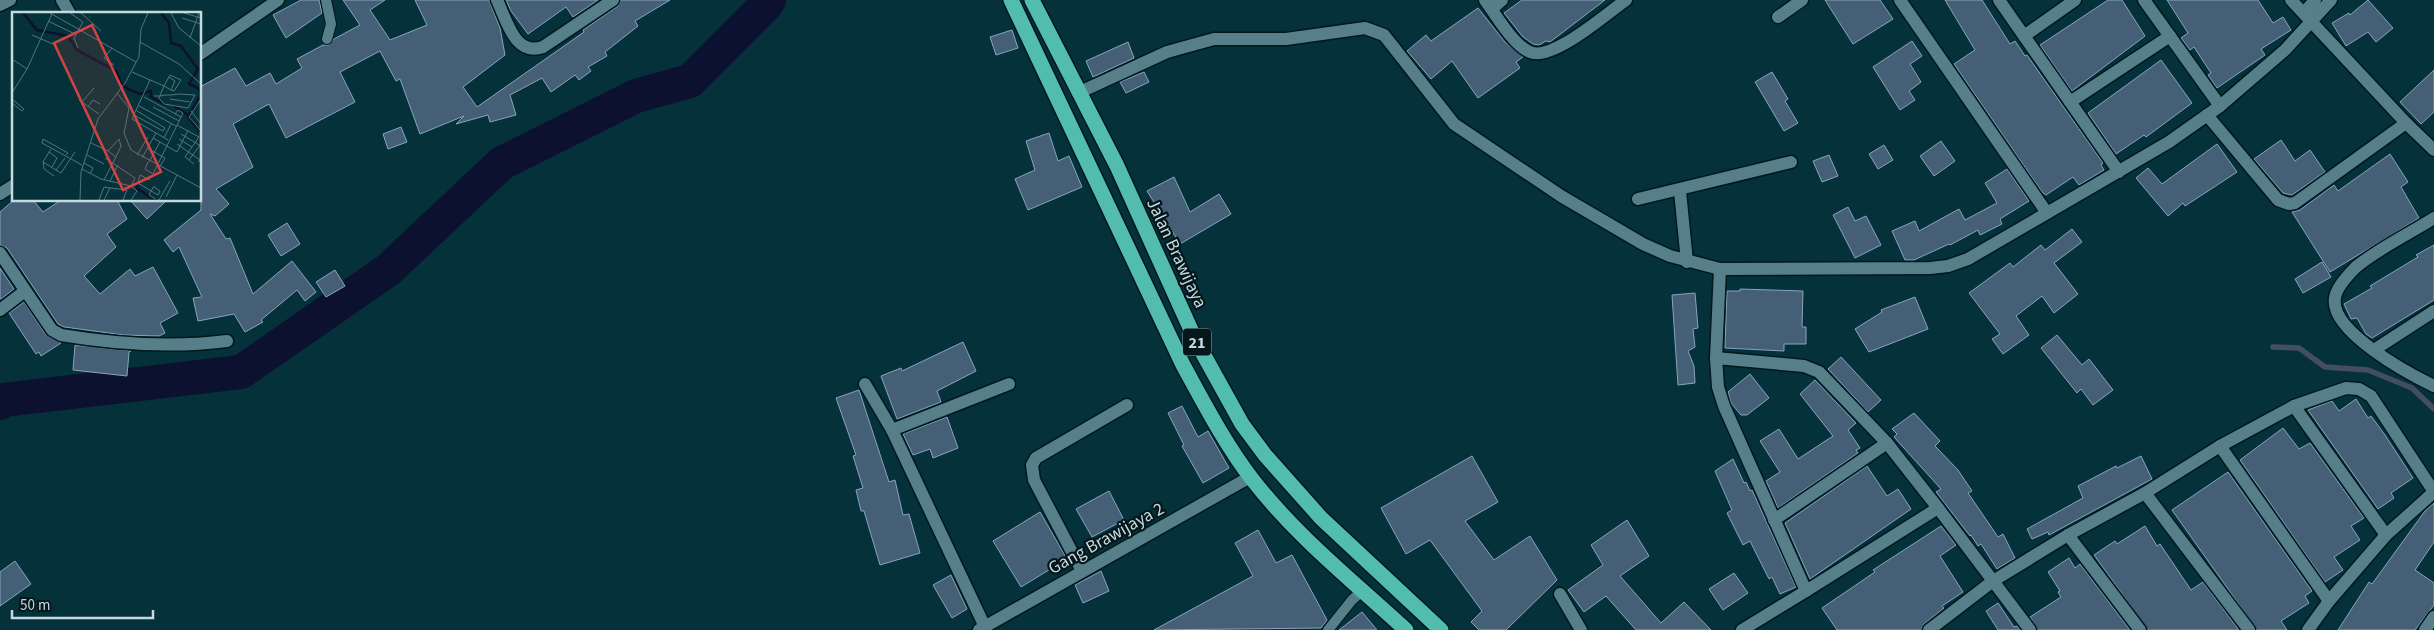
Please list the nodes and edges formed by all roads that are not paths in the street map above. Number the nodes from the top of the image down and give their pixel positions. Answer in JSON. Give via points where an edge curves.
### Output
{"nodes":[{"id":1,"x":62,"y":0,"type":"edge"},
{"id":2,"x":278,"y":0,"type":"edge"},
{"id":3,"x":326,"y":0,"type":"edge"},
{"id":4,"x":497,"y":0,"type":"edge"},
{"id":5,"x":613,"y":0,"type":"edge"},
{"id":6,"x":1502,"y":0,"type":"edge"},
{"id":7,"x":1626,"y":0,"type":"edge"},
{"id":8,"x":1802,"y":0,"type":"edge"},
{"id":9,"x":1900,"y":0,"type":"edge"},
{"id":10,"x":1998,"y":0,"type":"edge"},
{"id":11,"x":2075,"y":0,"type":"edge"},
{"id":12,"x":2144,"y":0,"type":"edge"},
{"id":13,"x":2291,"y":0,"type":"edge"},
{"id":14,"x":2315,"y":0,"type":"edge"},
{"id":15,"x":2332,"y":0,"type":"edge"},
{"id":16,"x":1032,"y":1,"type":"edge"},
{"id":17,"x":1013,"y":5,"type":"edge"},
{"id":18,"x":1488,"y":5,"type":"edge"},
{"id":19,"x":69,"y":12,"type":"edge"},
{"id":20,"x":1778,"y":17,"type":"dead end"},
{"id":21,"x":2308,"y":17,"type":"junction"},
{"id":22,"x":2024,"y":36,"type":"junction"},
{"id":23,"x":2170,"y":36,"type":"junction"},
{"id":24,"x":327,"y":39,"type":"dead end"},
{"id":25,"x":201,"y":53,"type":"edge"},
{"id":26,"x":1078,"y":93,"type":"junction"},
{"id":27,"x":2070,"y":102,"type":"junction"},
{"id":28,"x":2220,"y":106,"type":"junction"},
{"id":29,"x":2207,"y":115,"type":"junction"},
{"id":30,"x":2406,"y":123,"type":"junction"},
{"id":31,"x":2434,"y":150,"type":"edge"},
{"id":32,"x":1791,"y":162,"type":"dead end"},
{"id":33,"x":2119,"y":172,"type":"junction"},
{"id":34,"x":12,"y":186,"type":"edge"},
{"id":35,"x":1680,"y":190,"type":"junction"},
{"id":36,"x":0,"y":194,"type":"edge"},
{"id":37,"x":1638,"y":199,"type":"dead end"},
{"id":38,"x":2047,"y":213,"type":"junction"},
{"id":39,"x":2434,"y":218,"type":"edge"},
{"id":40,"x":0,"y":253,"type":"edge"},
{"id":41,"x":1687,"y":262,"type":"junction"},
{"id":42,"x":1720,"y":269,"type":"junction"},
{"id":43,"x":25,"y":291,"type":"junction"},
{"id":44,"x":0,"y":310,"type":"edge"},
{"id":45,"x":2434,"y":311,"type":"edge"},
{"id":46,"x":228,"y":341,"type":"dead end"},
{"id":47,"x":2374,"y":350,"type":"junction"},
{"id":48,"x":1716,"y":358,"type":"junction"},
{"id":49,"x":865,"y":384,"type":"dead end"},
{"id":50,"x":1009,"y":384,"type":"dead end"},
{"id":51,"x":2434,"y":386,"type":"edge"},
{"id":52,"x":1127,"y":405,"type":"dead end"},
{"id":53,"x":2294,"y":406,"type":"junction"},
{"id":54,"x":892,"y":430,"type":"junction"},
{"id":55,"x":1887,"y":444,"type":"junction"},
{"id":56,"x":2220,"y":446,"type":"junction"},
{"id":57,"x":1250,"y":477,"type":"junction"},
{"id":58,"x":2434,"y":492,"type":"edge"},
{"id":59,"x":2145,"y":493,"type":"junction"},
{"id":60,"x":1938,"y":508,"type":"junction"},
{"id":61,"x":1774,"y":520,"type":"junction"},
{"id":62,"x":2068,"y":535,"type":"junction"},
{"id":63,"x":2386,"y":535,"type":"junction"},
{"id":64,"x":1082,"y":571,"type":"junction"},
{"id":65,"x":1993,"y":581,"type":"junction"},
{"id":66,"x":1363,"y":590,"type":"junction"},
{"id":67,"x":1806,"y":591,"type":"junction"},
{"id":68,"x":1560,"y":594,"type":"dead end"},
{"id":69,"x":2329,"y":601,"type":"junction"},
{"id":70,"x":2434,"y":617,"type":"edge"},
{"id":71,"x":982,"y":628,"type":"edge"},
{"id":72,"x":1328,"y":630,"type":"edge"},
{"id":73,"x":1406,"y":630,"type":"edge"},
{"id":74,"x":1441,"y":630,"type":"edge"},
{"id":75,"x":1581,"y":630,"type":"edge"},
{"id":76,"x":1742,"y":630,"type":"edge"},
{"id":77,"x":1929,"y":630,"type":"edge"},
{"id":78,"x":2030,"y":630,"type":"edge"},
{"id":79,"x":2140,"y":630,"type":"edge"},
{"id":80,"x":2249,"y":630,"type":"edge"},
{"id":81,"x":2308,"y":630,"type":"edge"},
{"id":82,"x":2425,"y":630,"type":"edge"}],
"edges":[{"from":1,"to":19,"type":"street"},
{"from":2,"to":25,"type":"street"},
{"from":3,"to":24,"type":"lane","via":[[331,24]]},
{"from":4,"to":5,"type":"street","via":[[520,45],[528,50],[543,47]]},
{"from":6,"to":18,"type":"street"},
{"from":7,"to":18,"type":"street","via":[[1570,40],[1546,52],[1531,54],[1521,47]]},
{"from":8,"to":20,"type":"street"},
{"from":9,"to":38,"type":"street"},
{"from":10,"to":22,"type":"street"},
{"from":11,"to":22,"type":"street"},
{"from":12,"to":23,"type":"street"},
{"from":13,"to":21,"type":"street"},
{"from":14,"to":21,"type":"street"},
{"from":15,"to":21,"type":"street"},
{"from":16,"to":17,"type":"highway"},
{"from":16,"to":26,"type":"highway","name":"Jalan Brawijaya","number":"21"},
{"from":17,"to":57,"type":"highway","number":"21","via":[[1183,365]]},
{"from":21,"to":28,"type":"street","via":[[2286,50]]},
{"from":21,"to":30,"type":"street"},
{"from":22,"to":27,"type":"street"},
{"from":23,"to":27,"type":"street"},
{"from":23,"to":28,"type":"street"},
{"from":26,"to":41,"type":"street","via":[[1168,52],[1214,40],[1286,39],[1365,28],[1384,35],[1462,130],[1561,196],[1643,244]]},
{"from":26,"to":74,"type":"highway","name":"Jalan Brawijaya","number":"21","via":[[1117,166],[1196,342],[1242,424],[1320,518]]},
{"from":27,"to":33,"type":"street"},
{"from":28,"to":29,"type":"street"},
{"from":29,"to":30,"type":"street","via":[[2278,200],[2289,204],[2295,203]]},
{"from":29,"to":33,"type":"street"},
{"from":30,"to":31,"type":"street"},
{"from":32,"to":35,"type":"street"},
{"from":33,"to":38,"type":"street"},
{"from":34,"to":36,"type":"street"},
{"from":35,"to":37,"type":"street"},
{"from":35,"to":41,"type":"street"},
{"from":38,"to":42,"type":"street","via":[[1968,259],[1948,266]]},
{"from":39,"to":47,"type":"street","via":[[2356,268],[2337,291],[2334,299],[2336,310],[2350,332]]},
{"from":40,"to":43,"type":"street"},
{"from":41,"to":42,"type":"street"},
{"from":42,"to":48,"type":"street"},
{"from":43,"to":44,"type":"street"},
{"from":43,"to":46,"type":"street","via":[[52,330],[61,335],[163,344]]},
{"from":45,"to":47,"type":"street"},
{"from":47,"to":51,"type":"street"},
{"from":48,"to":55,"type":"street","via":[[1811,367],[1825,377]]},
{"from":48,"to":61,"type":"street","via":[[1718,387],[1724,406]]},
{"from":49,"to":54,"type":"street"},
{"from":50,"to":54,"type":"street"},
{"from":52,"to":64,"type":"street","via":[[1036,458],[1032,465],[1034,480]]},
{"from":53,"to":56,"type":"street"},
{"from":53,"to":58,"type":"street","via":[[2346,388],[2371,396]]},
{"from":53,"to":63,"type":"street"},
{"from":54,"to":71,"type":"street"},
{"from":55,"to":60,"type":"street"},
{"from":55,"to":61,"type":"street"},
{"from":56,"to":59,"type":"street"},
{"from":56,"to":69,"type":"street"},
{"from":57,"to":64,"type":"street","name":"Gang Brawijaya 2"},
{"from":57,"to":66,"type":"highway","number":"21","via":[[1293,525]]},
{"from":58,"to":63,"type":"street"},
{"from":59,"to":62,"type":"street"},
{"from":59,"to":80,"type":"street"},
{"from":60,"to":65,"type":"street"},
{"from":60,"to":67,"type":"street"},
{"from":61,"to":67,"type":"street"},
{"from":62,"to":65,"type":"street"},
{"from":62,"to":79,"type":"street"},
{"from":63,"to":69,"type":"street"},
{"from":64,"to":71,"type":"street","name":"Gang Brawijaya 2"},
{"from":65,"to":77,"type":"street"},
{"from":65,"to":78,"type":"street"},
{"from":66,"to":72,"type":"lane"},
{"from":66,"to":73,"type":"highway","number":"21"},
{"from":67,"to":76,"type":"street"},
{"from":68,"to":75,"type":"street"},
{"from":69,"to":81,"type":"street"},
{"from":70,"to":82,"type":"street"}]}
